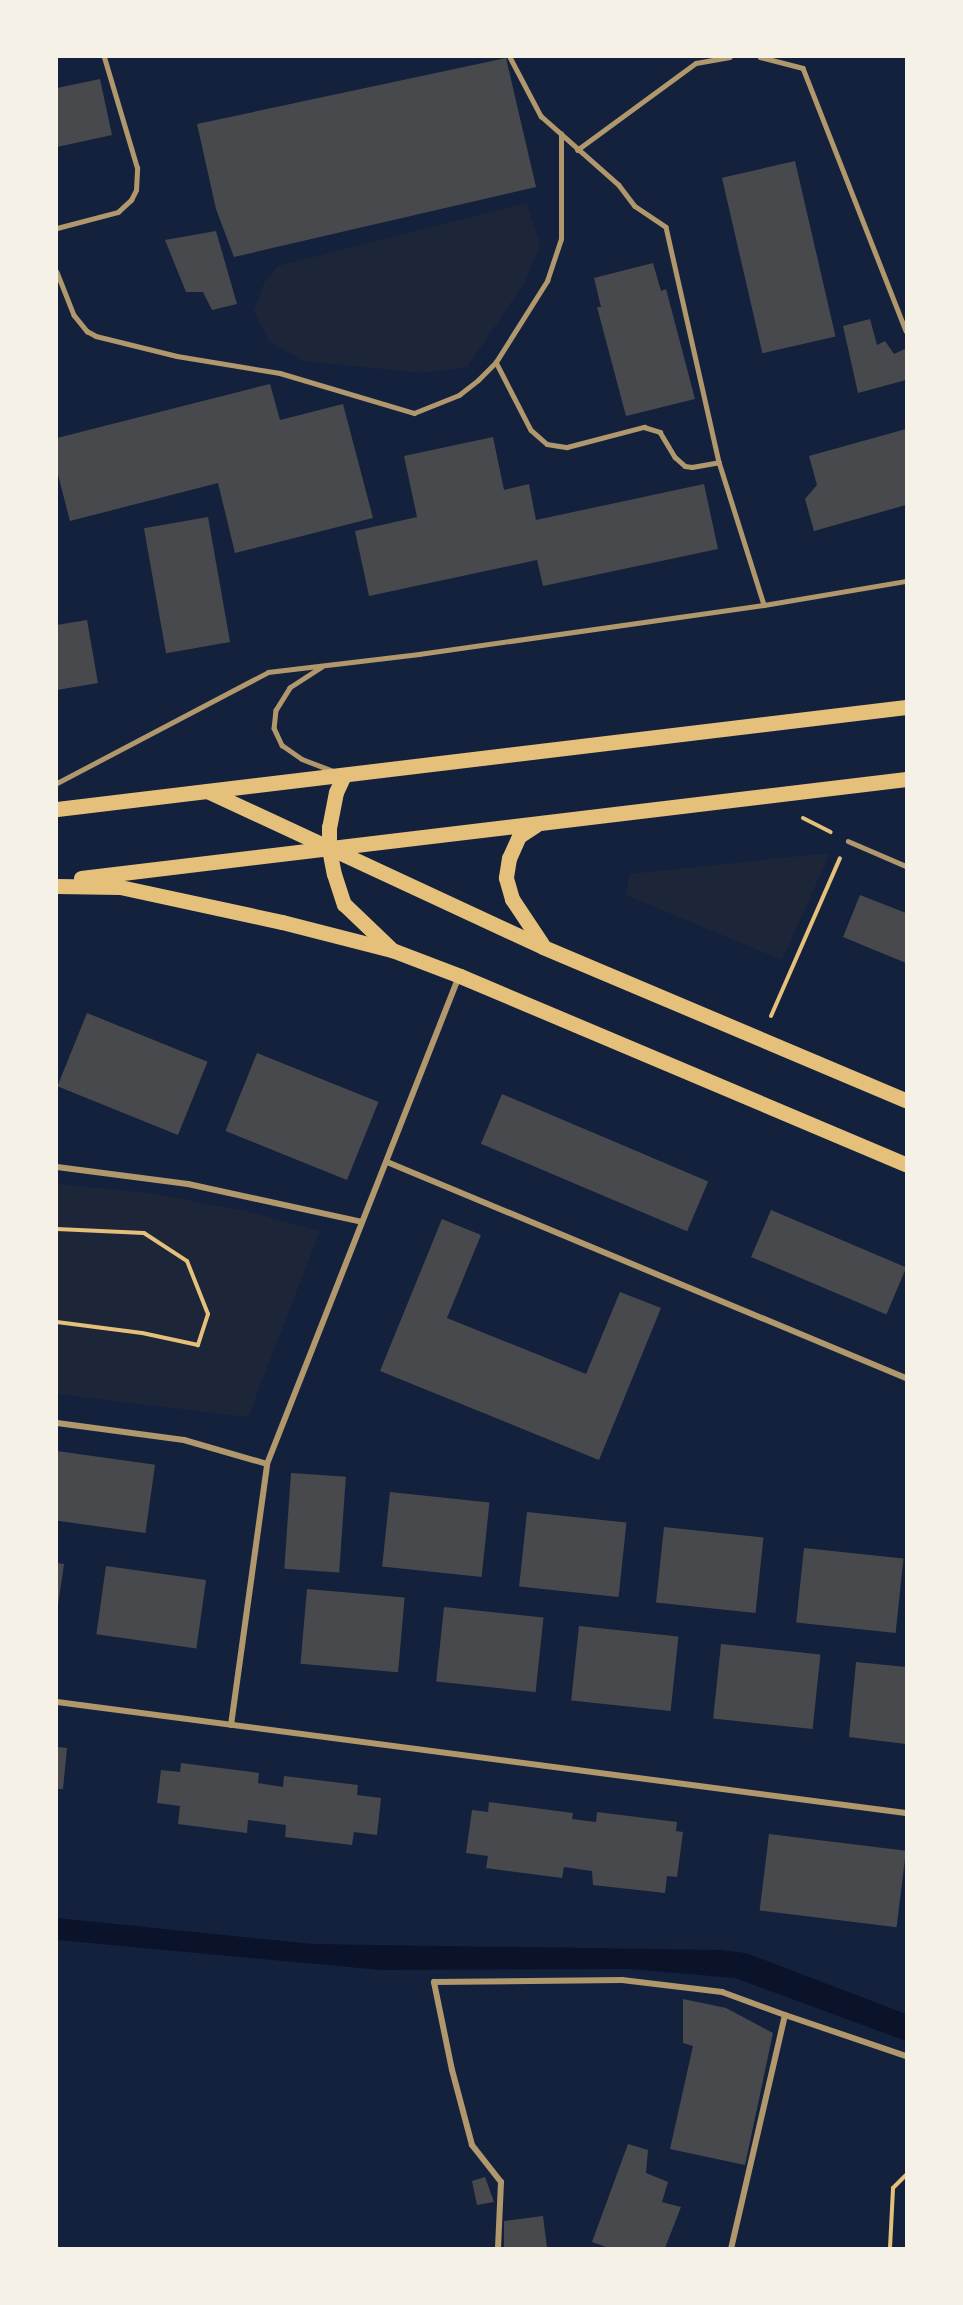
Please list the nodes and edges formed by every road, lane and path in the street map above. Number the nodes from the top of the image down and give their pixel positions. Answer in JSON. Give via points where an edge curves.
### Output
{"nodes":[{"id":1,"x":104,"y":57,"type":"edge"},
{"id":2,"x":510,"y":57,"type":"edge"},
{"id":3,"x":729,"y":57,"type":"edge"},
{"id":4,"x":760,"y":57,"type":"edge"},
{"id":5,"x":561,"y":134,"type":"junction"},
{"id":6,"x":577,"y":150,"type":"junction"},
{"id":7,"x":57,"y":228,"type":"edge"},
{"id":8,"x":57,"y":272,"type":"edge"},
{"id":9,"x":906,"y":332,"type":"edge"},
{"id":10,"x":496,"y":362,"type":"junction"},
{"id":11,"x":719,"y":462,"type":"junction"},
{"id":12,"x":906,"y":581,"type":"edge"},
{"id":13,"x":764,"y":605,"type":"junction"},
{"id":14,"x":324,"y":666,"type":"junction"},
{"id":15,"x":906,"y":707,"type":"edge"},
{"id":16,"x":344,"y":775,"type":"junction"},
{"id":17,"x":906,"y":779,"type":"edge"},
{"id":18,"x":57,"y":783,"type":"edge"},
{"id":19,"x":207,"y":791,"type":"junction"},
{"id":20,"x":57,"y":809,"type":"edge"},
{"id":21,"x":538,"y":824,"type":"junction"},
{"id":22,"x":848,"y":841,"type":"joint"},
{"id":23,"x":329,"y":849,"type":"junction"},
{"id":24,"x":906,"y":866,"type":"edge"},
{"id":25,"x":57,"y":881,"type":"edge"},
{"id":26,"x":57,"y":886,"type":"edge"},
{"id":27,"x":543,"y":947,"type":"junction"},
{"id":28,"x":392,"y":950,"type":"junction"},
{"id":29,"x":460,"y":976,"type":"junction"},
{"id":30,"x":761,"y":1039,"type":"junction"},
{"id":31,"x":906,"y":1100,"type":"edge"},
{"id":32,"x":387,"y":1162,"type":"junction"},
{"id":33,"x":906,"y":1164,"type":"edge"},
{"id":34,"x":57,"y":1167,"type":"edge"},
{"id":35,"x":362,"y":1222,"type":"junction"},
{"id":36,"x":57,"y":1228,"type":"edge"},
{"id":37,"x":57,"y":1322,"type":"edge"},
{"id":38,"x":906,"y":1378,"type":"edge"},
{"id":39,"x":57,"y":1423,"type":"edge"},
{"id":40,"x":267,"y":1464,"type":"junction"},
{"id":41,"x":57,"y":1702,"type":"edge"},
{"id":42,"x":231,"y":1725,"type":"junction"},
{"id":43,"x":906,"y":1813,"type":"edge"},
{"id":44,"x":785,"y":2015,"type":"junction"},
{"id":45,"x":906,"y":2056,"type":"edge"},
{"id":46,"x":906,"y":2175,"type":"edge"},
{"id":47,"x":498,"y":2248,"type":"edge"},
{"id":48,"x":731,"y":2248,"type":"edge"},
{"id":49,"x":890,"y":2248,"type":"edge"}],
"edges":[{"from":1,"to":7,"type":"lane","via":[[137,168],[136,190],[118,212]]},
{"from":2,"to":5,"type":"lane","via":[[542,116]]},
{"from":3,"to":6,"type":"lane","via":[[696,63]]},
{"from":4,"to":9,"type":"lane","via":[[802,68]]},
{"from":5,"to":6,"type":"lane"},
{"from":5,"to":10,"type":"lane","via":[[561,239],[548,281]]},
{"from":6,"to":11,"type":"lane","via":[[619,185],[635,206],[666,228]]},
{"from":8,"to":10,"type":"lane","via":[[74,315],[96,336],[177,356],[280,373],[414,413],[459,395]]},
{"from":10,"to":11,"type":"lane","via":[[531,430],[546,444],[567,447],[644,427],[660,432],[685,466]]},
{"from":11,"to":13,"type":"lane"},
{"from":12,"to":13,"type":"lane"},
{"from":13,"to":14,"type":"lane"},
{"from":14,"to":16,"type":"lane","via":[[290,688],[276,710],[274,728],[282,745],[302,759]]},
{"from":14,"to":18,"type":"lane","via":[[268,672]]},
{"from":15,"to":16,"type":"main road"},
{"from":16,"to":19,"type":"main road"},
{"from":16,"to":23,"type":"main road","via":[[332,810]]},
{"from":17,"to":21,"type":"main road"},
{"from":19,"to":20,"type":"main road"},
{"from":19,"to":23,"type":"main road"},
{"from":21,"to":23,"type":"main road"},
{"from":21,"to":27,"type":"main road","via":[[519,836],[509,858],[506,878],[512,899]]},
{"from":22,"to":24,"type":"lane"},
{"from":22,"to":30,"type":"path"},
{"from":23,"to":25,"type":"main road"},
{"from":23,"to":27,"type":"main road"},
{"from":23,"to":28,"type":"main road","via":[[344,904]]},
{"from":26,"to":28,"type":"main road","via":[[120,886]]},
{"from":27,"to":30,"type":"main road"},
{"from":28,"to":29,"type":"main road"},
{"from":29,"to":32,"type":"street"},
{"from":29,"to":33,"type":"main road"},
{"from":30,"to":31,"type":"main road"},
{"from":32,"to":35,"type":"street"},
{"from":32,"to":38,"type":"street"},
{"from":34,"to":35,"type":"street","via":[[189,1184]]},
{"from":35,"to":40,"type":"street"},
{"from":36,"to":37,"type":"path","via":[[144,1233],[187,1261],[208,1314],[198,1345]]},
{"from":39,"to":40,"type":"street","via":[[184,1440]]},
{"from":40,"to":42,"type":"street"},
{"from":41,"to":42,"type":"street"},
{"from":42,"to":43,"type":"street"},
{"from":44,"to":45,"type":"street"},
{"from":44,"to":47,"type":"street","via":[[722,1992],[622,1980],[434,1982],[472,2145],[501,2182]]},
{"from":44,"to":48,"type":"street"},
{"from":46,"to":49,"type":"path","via":[[893,2188]]}]}
